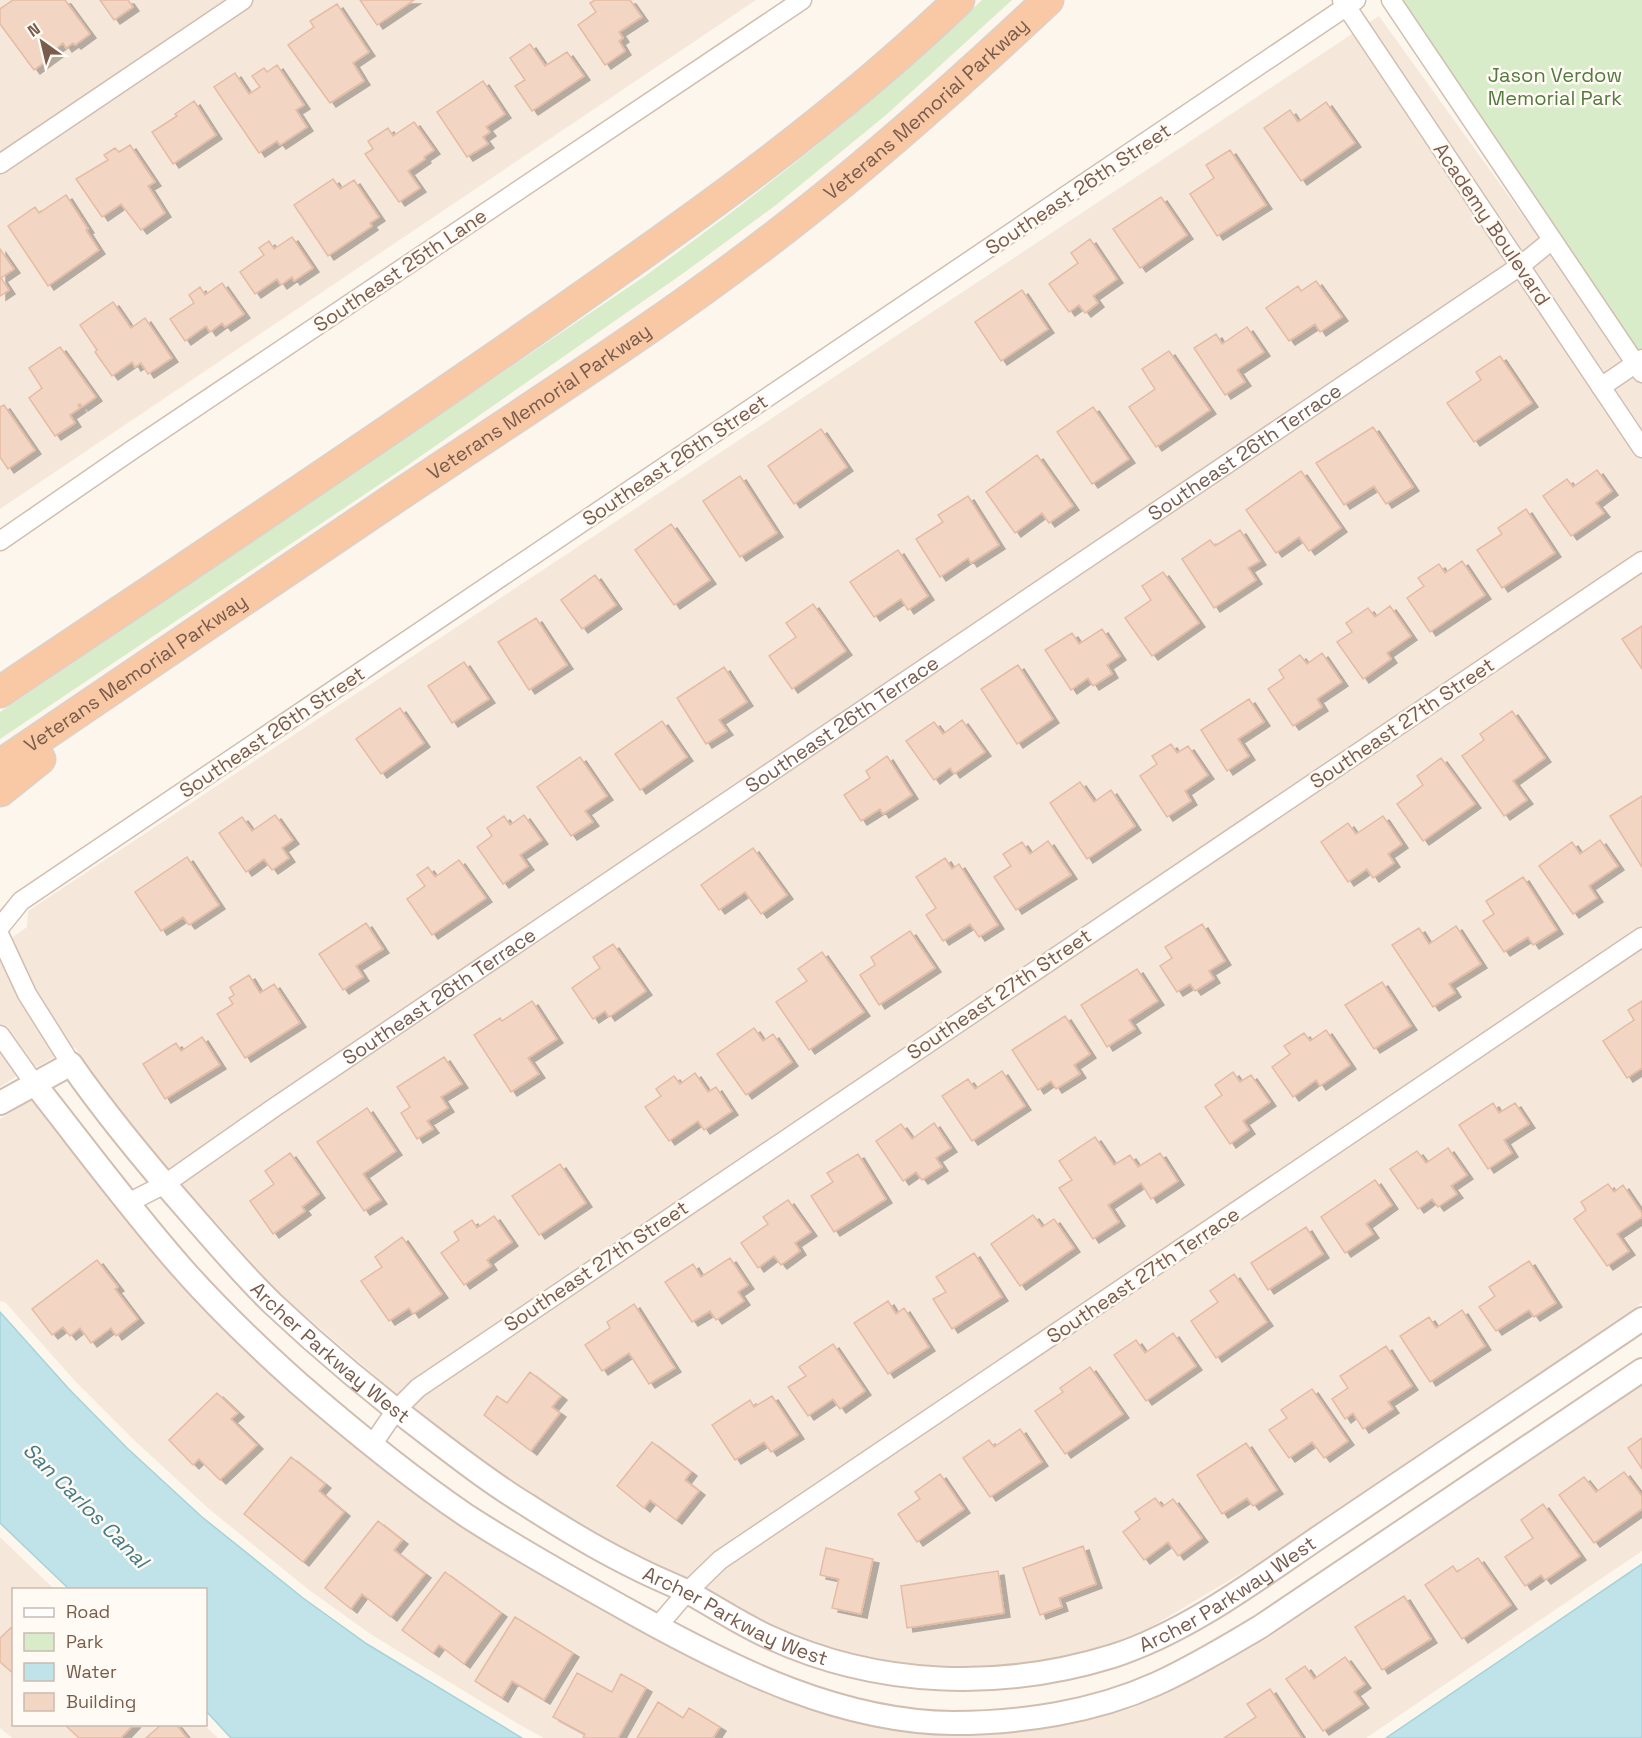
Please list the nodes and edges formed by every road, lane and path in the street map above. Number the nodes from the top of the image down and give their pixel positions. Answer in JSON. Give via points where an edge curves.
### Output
{"nodes":[{"id":1,"x":243,"y":0,"type":"edge"},
{"id":2,"x":802,"y":0,"type":"edge"},
{"id":3,"x":958,"y":0,"type":"edge"},
{"id":4,"x":1048,"y":0,"type":"edge"},
{"id":5,"x":1391,"y":0,"type":"edge"},
{"id":6,"x":1348,"y":2,"type":"edge"},
{"id":7,"x":0,"y":164,"type":"edge"},
{"id":8,"x":1552,"y":240,"type":"junction"},
{"id":9,"x":1520,"y":266,"type":"junction"},
{"id":10,"x":1640,"y":365,"type":"edge"},
{"id":11,"x":1601,"y":387,"type":"junction"},
{"id":12,"x":1642,"y":448,"type":"edge"},
{"id":13,"x":0,"y":541,"type":"edge"},
{"id":14,"x":1642,"y":561,"type":"edge"},
{"id":15,"x":185,"y":641,"type":"junction"},
{"id":16,"x":0,"y":692,"type":"edge"},
{"id":17,"x":0,"y":765,"type":"edge"},
{"id":18,"x":0,"y":791,"type":"edge"},
{"id":19,"x":0,"y":927,"type":"edge"},
{"id":20,"x":0,"y":936,"type":"edge"},
{"id":21,"x":1642,"y":937,"type":"edge"},
{"id":22,"x":0,"y":1035,"type":"edge"},
{"id":23,"x":70,"y":1064,"type":"junction"},
{"id":24,"x":34,"y":1083,"type":"junction"},
{"id":25,"x":0,"y":1103,"type":"edge"},
{"id":26,"x":165,"y":1184,"type":"junction"},
{"id":27,"x":128,"y":1203,"type":"junction"},
{"id":28,"x":1642,"y":1319,"type":"edge"},
{"id":29,"x":1642,"y":1370,"type":"edge"},
{"id":30,"x":396,"y":1410,"type":"junction"},
{"id":31,"x":372,"y":1445,"type":"junction"},
{"id":32,"x":687,"y":1592,"type":"junction"},
{"id":33,"x":657,"y":1627,"type":"junction"}],
"edges":[{"from":1,"to":7,"type":"street"},
{"from":2,"to":13,"type":"street","name":"Southeast 25th Lane"},
{"from":3,"to":16,"type":"highway","via":[[848,98],[673,233]]},
{"from":4,"to":15,"type":"highway","name":"Veterans Memorial Parkway","via":[[851,176],[712,284]]},
{"from":5,"to":8,"type":"street","name":"Academy Boulevard"},
{"from":6,"to":9,"type":"street","name":"Academy Boulevard"},
{"from":6,"to":19,"type":"street","name":"Southeast 26th Street","via":[[1211,99],[21,901]]},
{"from":8,"to":9,"type":"street","name":"Southeast 26th Terrace"},
{"from":8,"to":10,"type":"street","name":"Academy Boulevard"},
{"from":9,"to":11,"type":"street","name":"Academy Boulevard"},
{"from":9,"to":26,"type":"street","name":"Southeast 26th Terrace"},
{"from":10,"to":11,"type":"street"},
{"from":11,"to":12,"type":"street","name":"Academy Boulevard"},
{"from":14,"to":30,"type":"street","name":"Southeast 27th Street","via":[[457,1361],[418,1388]]},
{"from":15,"to":17,"type":"highway","name":"Veterans Memorial Parkway"},
{"from":15,"to":18,"type":"highway"},
{"from":20,"to":23,"type":"street","name":"Archer Parkway West","via":[[27,994]]},
{"from":21,"to":32,"type":"street","name":"Southeast 27th Terrace","via":[[778,1520],[720,1560]]},
{"from":22,"to":24,"type":"street","name":"Archer Parkway West"},
{"from":23,"to":24,"type":"street"},
{"from":23,"to":26,"type":"street","name":"Archer Parkway West"},
{"from":24,"to":25,"type":"street"},
{"from":24,"to":27,"type":"street","name":"Archer Parkway West"},
{"from":26,"to":27,"type":"street","name":"Southeast 26th Terrace"},
{"from":26,"to":30,"type":"street","name":"Archer Parkway West","via":[[270,1301]]},
{"from":27,"to":31,"type":"street","name":"Archer Parkway West","via":[[184,1271],[257,1346]]},
{"from":28,"to":32,"type":"street","name":"Archer Parkway West","via":[[1252,1582],[1157,1639],[1080,1666],[958,1680],[863,1669],[773,1639]]},
{"from":29,"to":33,"type":"street","name":"Archer Parkway West","via":[[1210,1657],[1131,1694],[1074,1710],[1015,1720],[953,1723],[890,1716],[802,1694],[747,1672]]},
{"from":30,"to":31,"type":"street","name":"Southeast 27th Street"},
{"from":30,"to":32,"type":"street","name":"Archer Parkway West","via":[[524,1504],[630,1566]]},
{"from":31,"to":33,"type":"street","name":"Archer Parkway West","via":[[466,1515]]},
{"from":32,"to":33,"type":"street","name":"Southeast 27th Terrace"}]}
